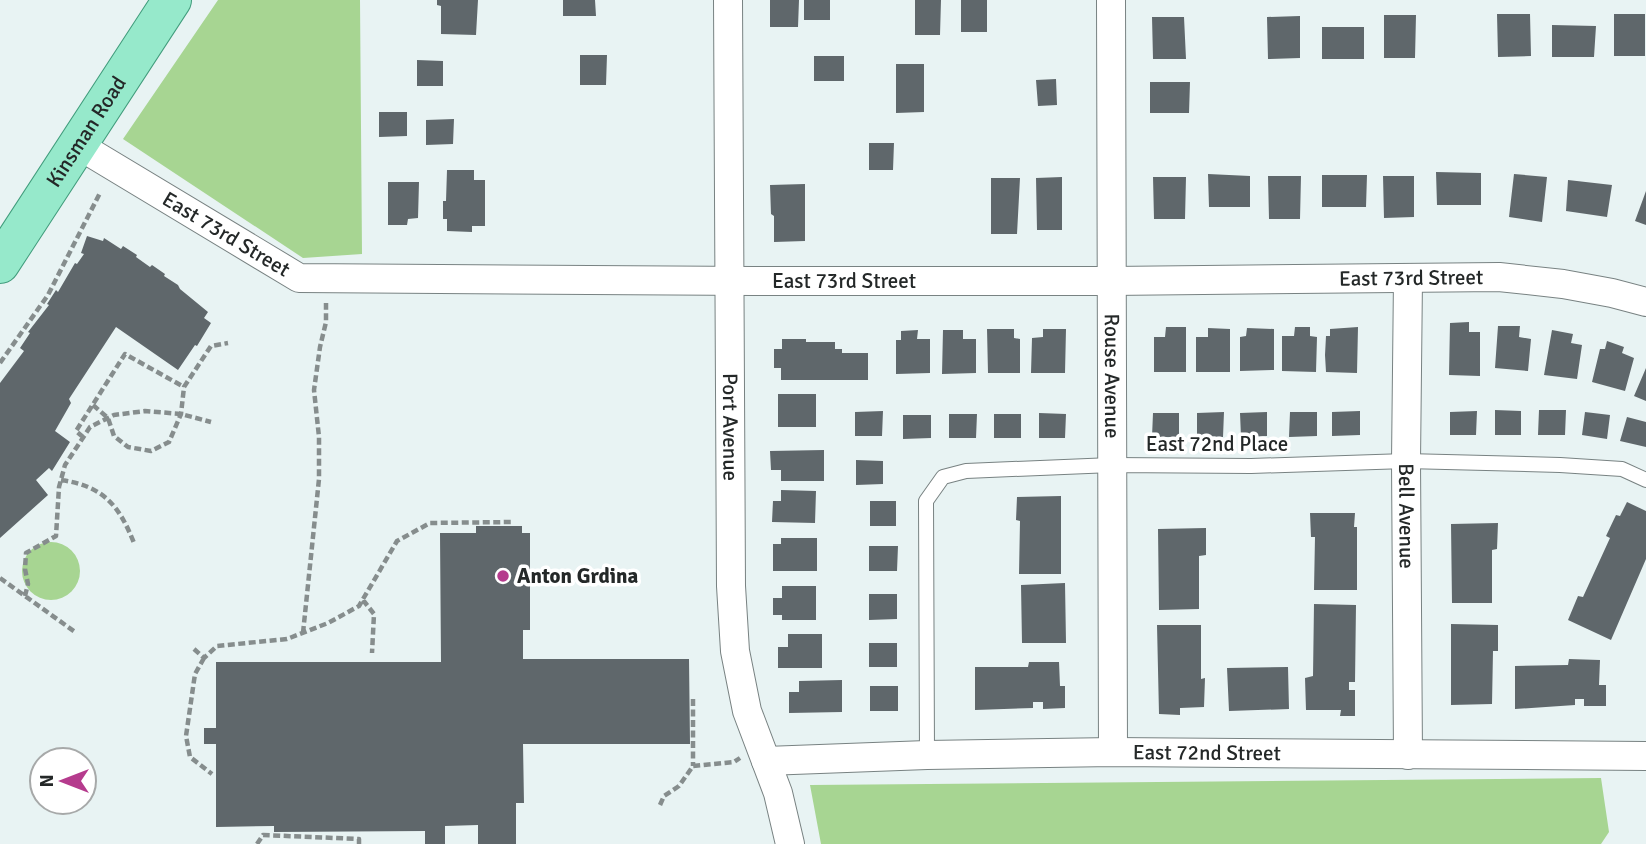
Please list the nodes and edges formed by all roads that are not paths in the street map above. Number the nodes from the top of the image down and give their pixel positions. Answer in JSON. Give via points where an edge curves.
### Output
{"nodes":[{"id":1,"x":172,"y":0,"type":"edge"},
{"id":2,"x":728,"y":0,"type":"edge"},
{"id":3,"x":1111,"y":0,"type":"edge"},
{"id":4,"x":78,"y":145,"type":"junction"},
{"id":5,"x":0,"y":264,"type":"edge"},
{"id":6,"x":1408,"y":278,"type":"junction"},
{"id":7,"x":730,"y":281,"type":"junction"},
{"id":8,"x":1111,"y":281,"type":"junction"},
{"id":9,"x":1646,"y":302,"type":"edge"},
{"id":10,"x":1406,"y":461,"type":"junction"},
{"id":11,"x":1112,"y":465,"type":"junction"},
{"id":12,"x":1646,"y":480,"type":"edge"},
{"id":13,"x":1114,"y":752,"type":"junction"},
{"id":14,"x":927,"y":755,"type":"junction"},
{"id":15,"x":1408,"y":755,"type":"junction"},
{"id":16,"x":1646,"y":756,"type":"edge"},
{"id":17,"x":755,"y":758,"type":"junction"},
{"id":18,"x":790,"y":844,"type":"edge"}],
"edges":[{"from":1,"to":4,"type":"main road","name":"Kinsman Road"},
{"from":2,"to":7,"type":"street","name":"Port Avenue"},
{"from":3,"to":8,"type":"street","name":"Rouse Avenue"},
{"from":4,"to":5,"type":"main road","name":"Kinsman Road"},
{"from":4,"to":7,"type":"street","name":"East 73rd Street","via":[[299,278]]},
{"from":6,"to":8,"type":"street","name":"East 73rd Street"},
{"from":6,"to":9,"type":"street","name":"East 73rd Street","via":[[1550,282]]},
{"from":6,"to":10,"type":"street","name":"Bell Avenue"},
{"from":7,"to":8,"type":"street","name":"East 73rd Street"},
{"from":7,"to":17,"type":"street","name":"Port Avenue","via":[[731,586],[735,651]]},
{"from":8,"to":11,"type":"street","name":"Rouse Avenue"},
{"from":10,"to":11,"type":"lane","name":"East 72nd Place"},
{"from":10,"to":12,"type":"lane","name":"East 72nd Place","via":[[1622,469]]},
{"from":10,"to":15,"type":"street","name":"Bell Avenue"},
{"from":11,"to":13,"type":"street","name":"Rouse Avenue"},
{"from":11,"to":14,"type":"lane","name":"East 72nd Place","via":[[966,471],[943,477],[926,501]]},
{"from":13,"to":14,"type":"street","name":"East 72nd Street"},
{"from":13,"to":15,"type":"street","name":"East 72nd Street"},
{"from":14,"to":17,"type":"street","name":"East 72nd Street"},
{"from":15,"to":16,"type":"street","name":"East 72nd Street"},
{"from":17,"to":18,"type":"street","name":"Port Avenue","via":[[778,793]]}]}
